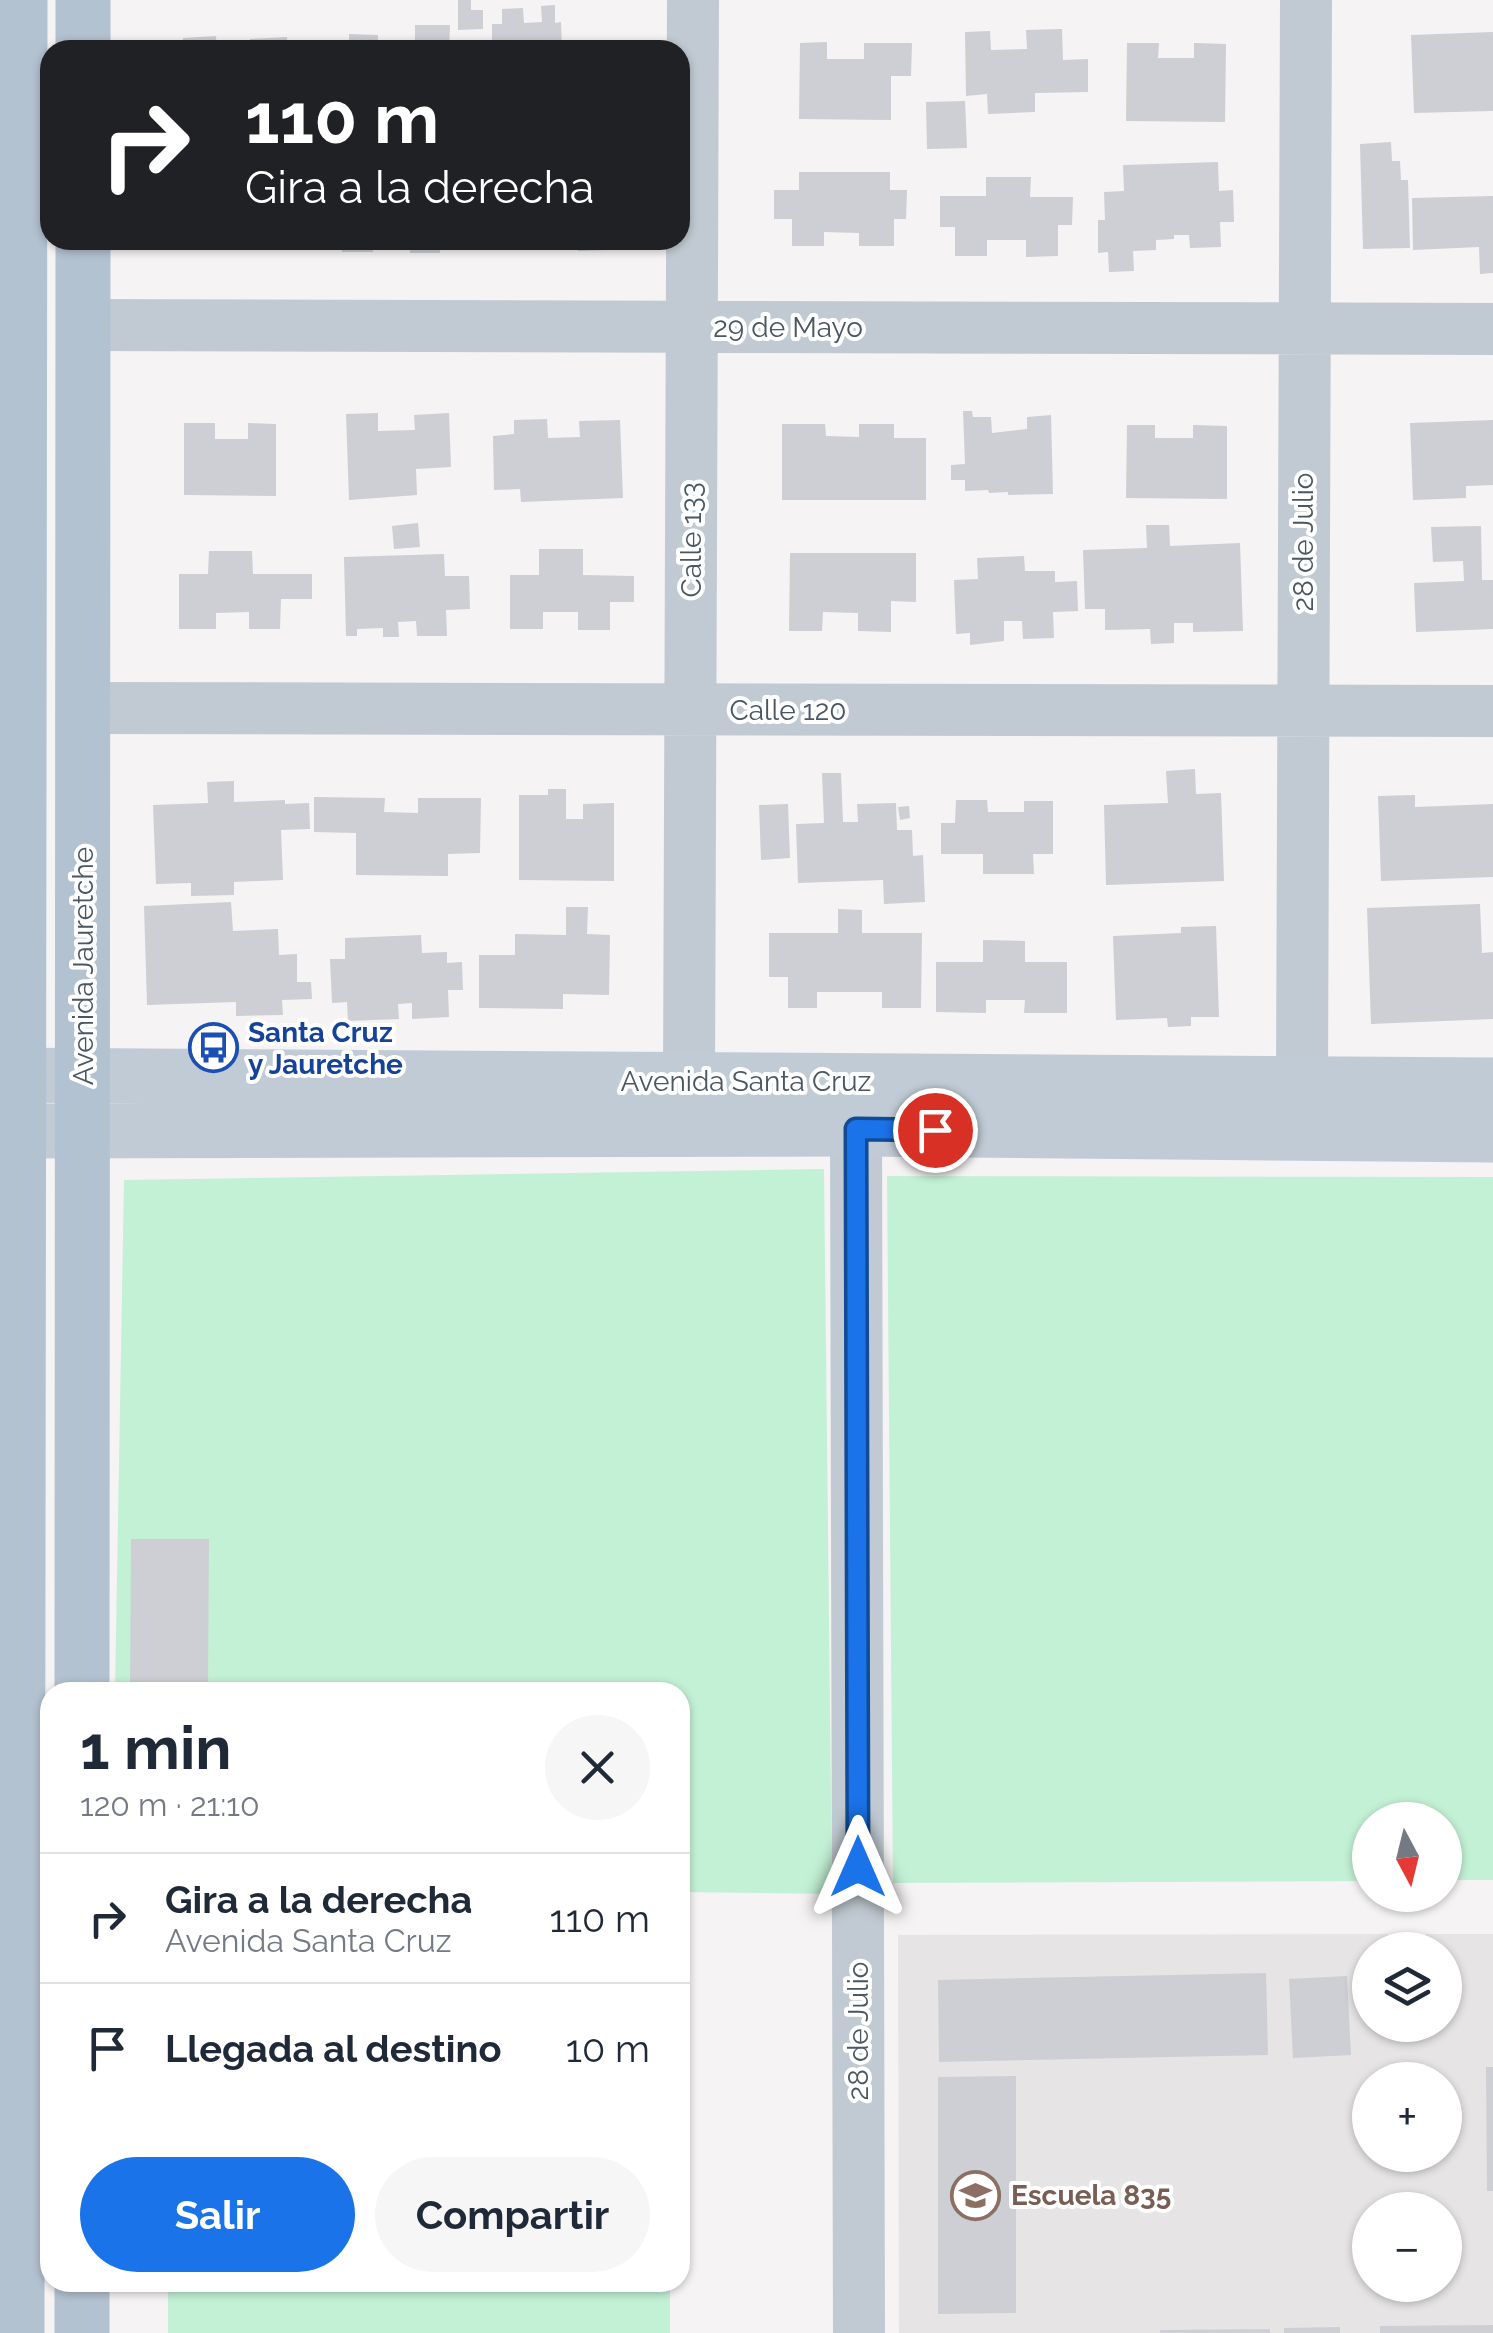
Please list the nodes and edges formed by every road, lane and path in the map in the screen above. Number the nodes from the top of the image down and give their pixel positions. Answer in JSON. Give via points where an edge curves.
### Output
{"nodes":[{"id":1,"x":20,"y":0,"type":"edge"},
{"id":2,"x":83,"y":0,"type":"edge"},
{"id":3,"x":693,"y":0,"type":"edge"},
{"id":4,"x":1306,"y":0,"type":"edge"},
{"id":5,"x":84,"y":40,"type":"edge"},
{"id":6,"x":84,"y":250,"type":"edge"},
{"id":7,"x":84,"y":325,"type":"junction"},
{"id":8,"x":692,"y":327,"type":"junction"},
{"id":9,"x":1304,"y":328,"type":"junction"},
{"id":10,"x":1493,"y":329,"type":"edge"},
{"id":11,"x":10,"y":474,"type":"edge"},
{"id":12,"x":84,"y":708,"type":"junction"},
{"id":13,"x":690,"y":710,"type":"junction"},
{"id":14,"x":1303,"y":711,"type":"junction"},
{"id":15,"x":1493,"y":711,"type":"edge"},
{"id":16,"x":8,"y":1076,"type":"edge"},
{"id":17,"x":689,"y":1080,"type":"junction"},
{"id":18,"x":1302,"y":1083,"type":"junction"},
{"id":19,"x":1493,"y":1085,"type":"edge"},
{"id":20,"x":83,"y":1103,"type":"junction"},
{"id":21,"x":856,"y":1129,"type":"junction"},
{"id":22,"x":8,"y":1130,"type":"edge"},
{"id":23,"x":1493,"y":1136,"type":"edge"},
{"id":24,"x":82,"y":1682,"type":"edge"},
{"id":25,"x":9,"y":1738,"type":"edge"},
{"id":26,"x":82,"y":2292,"type":"edge"},
{"id":27,"x":17,"y":2333,"type":"edge"},
{"id":28,"x":82,"y":2333,"type":"edge"},
{"id":29,"x":859,"y":2333,"type":"edge"}],
"edges":[{"from":1,"to":11,"type":"main road"},
{"from":2,"to":5,"type":"main road"},
{"from":3,"to":8,"type":"street","name":"Calle 133"},
{"from":4,"to":9,"type":"street","name":"28 de Julio"},
{"from":6,"to":7,"type":"main road","name":"Avenida Jauretche"},
{"from":7,"to":8,"type":"street","name":"29 de Mayo"},
{"from":7,"to":12,"type":"main road","name":"Avenida Jauretche"},
{"from":8,"to":9,"type":"street","name":"29 de Mayo"},
{"from":8,"to":13,"type":"street","name":"Calle 133"},
{"from":9,"to":10,"type":"street","name":"29 de Mayo"},
{"from":9,"to":14,"type":"street","name":"28 de Julio"},
{"from":11,"to":16,"type":"main road"},
{"from":12,"to":13,"type":"street","name":"Calle 120"},
{"from":12,"to":20,"type":"main road","name":"Avenida Jauretche"},
{"from":13,"to":14,"type":"street","name":"Calle 120"},
{"from":13,"to":17,"type":"street","name":"Calle 133"},
{"from":14,"to":15,"type":"street","name":"Calle 120"},
{"from":14,"to":18,"type":"street","name":"28 de Julio"},
{"from":16,"to":20,"type":"main road","name":"Avenida Santa Cruz"},
{"from":16,"to":22,"type":"main road"},
{"from":17,"to":18,"type":"main road","name":"Avenida Santa Cruz"},
{"from":17,"to":20,"type":"main road","name":"Avenida Santa Cruz"},
{"from":18,"to":19,"type":"main road","name":"Avenida Santa Cruz"},
{"from":20,"to":21,"type":"main road","name":"Avenida Santa Cruz"},
{"from":20,"to":22,"type":"main road","name":"Avenida Santa Cruz"},
{"from":20,"to":24,"type":"main road","name":"Avenida Jauretche"},
{"from":21,"to":23,"type":"main road","name":"Avenida Santa Cruz"},
{"from":21,"to":29,"type":"street","name":"28 de Julio"},
{"from":22,"to":25,"type":"main road"},
{"from":25,"to":27,"type":"main road"},
{"from":26,"to":28,"type":"main road"}]}
